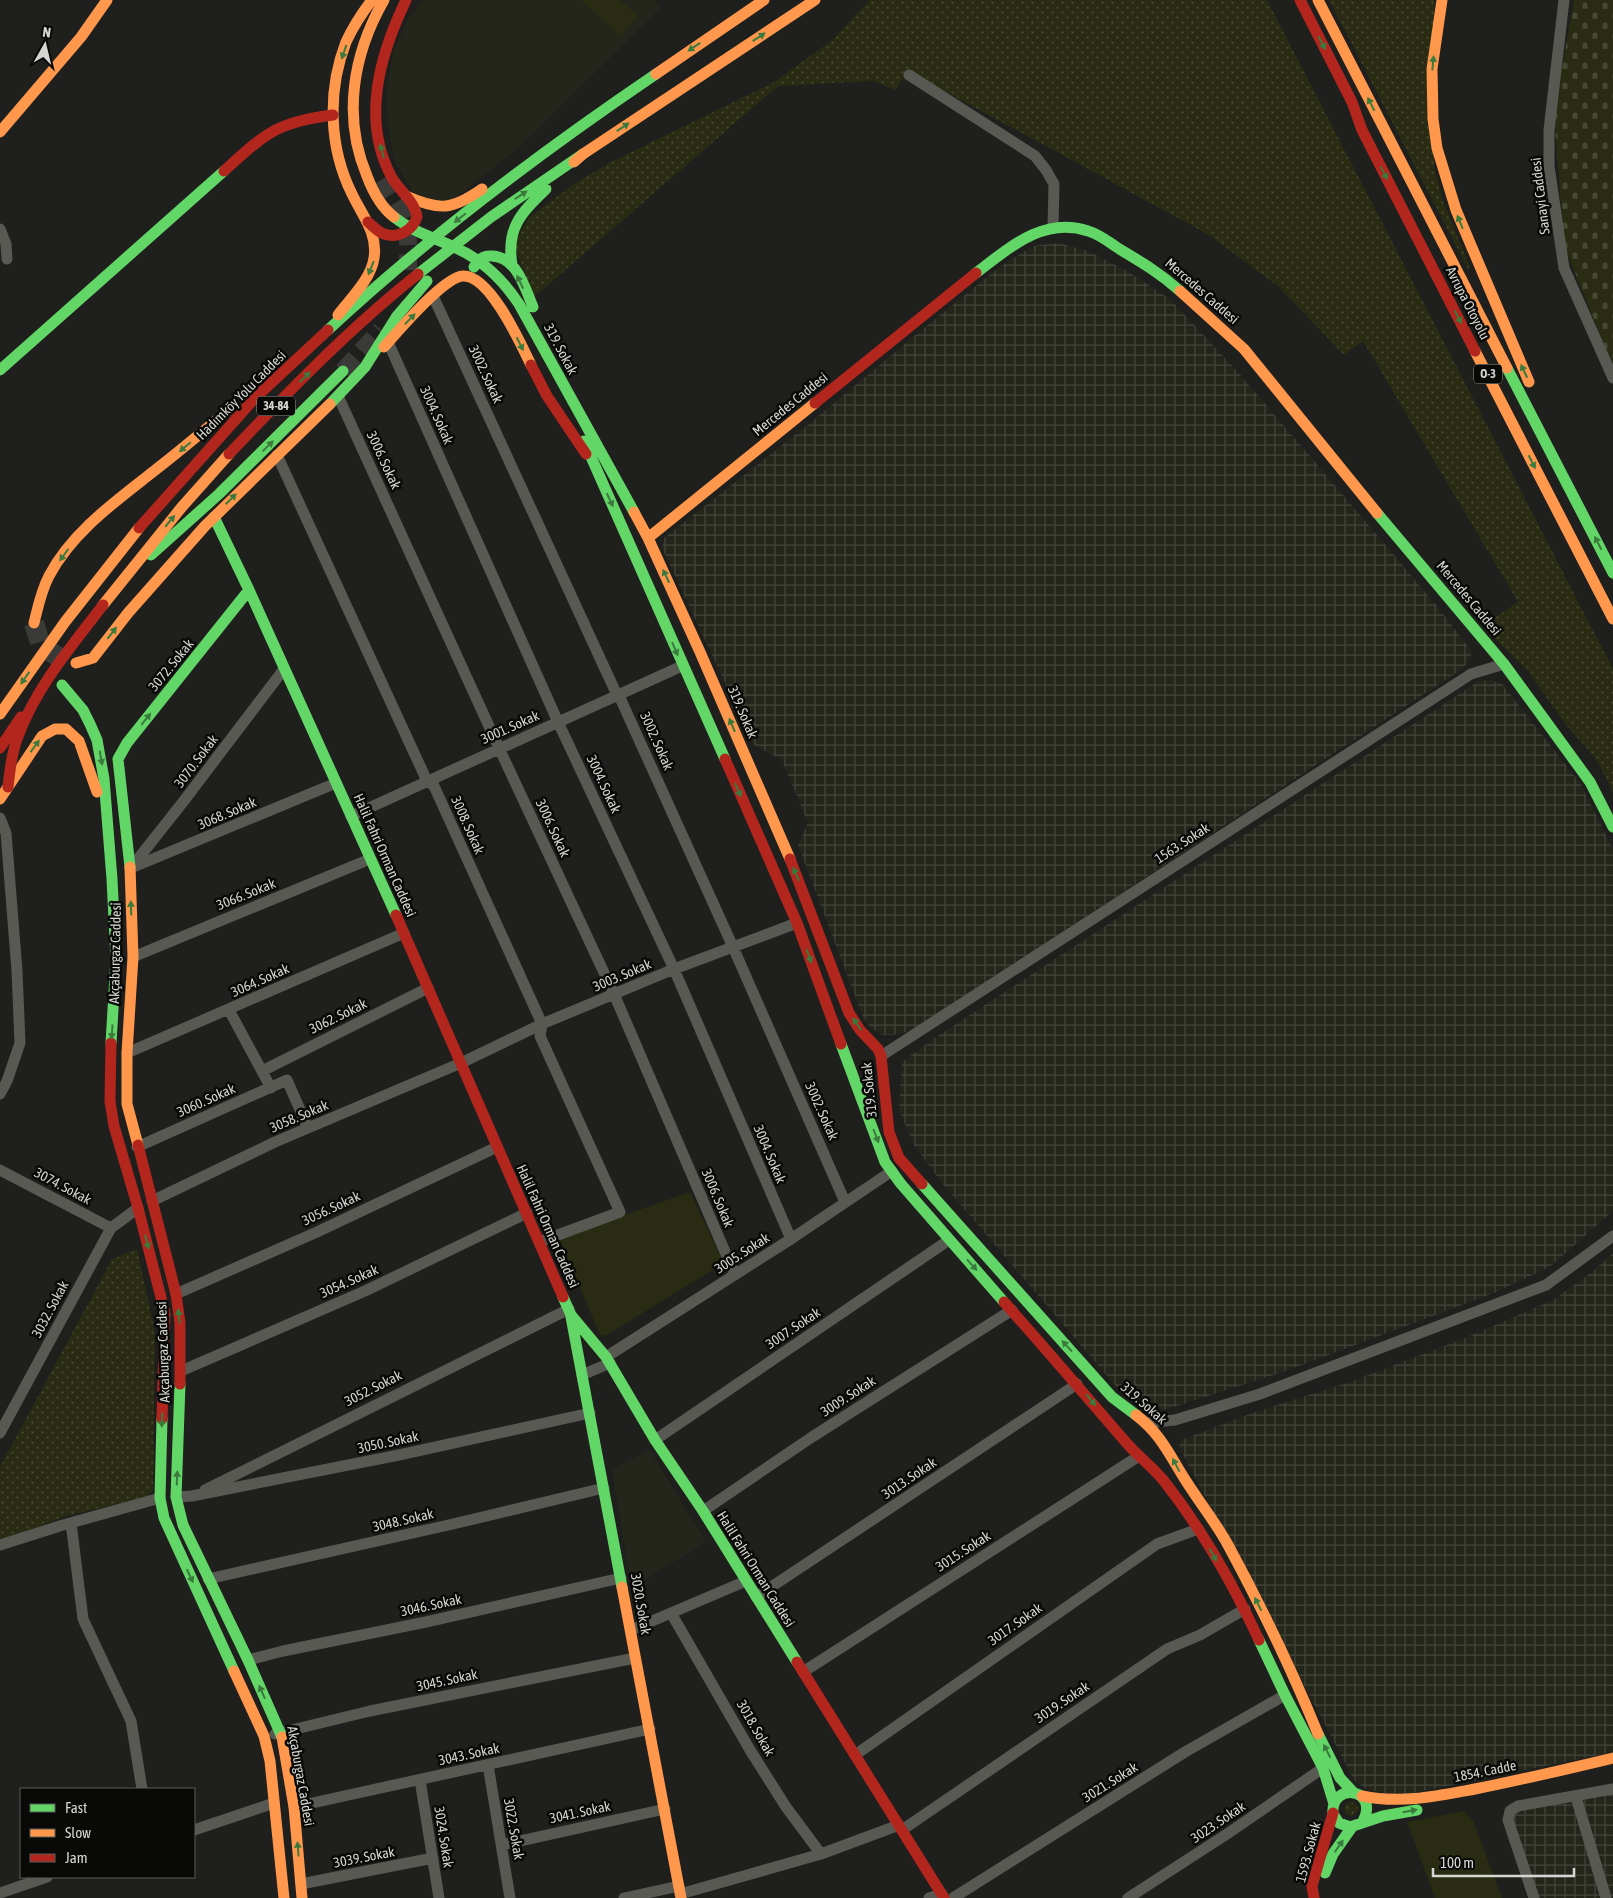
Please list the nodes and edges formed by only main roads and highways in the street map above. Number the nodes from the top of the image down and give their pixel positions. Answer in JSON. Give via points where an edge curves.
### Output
{"nodes":[{"id":1,"x":107,"y":0,"type":"edge"},
{"id":2,"x":384,"y":0,"type":"edge"},
{"id":3,"x":396,"y":0,"type":"edge"},
{"id":4,"x":406,"y":0,"type":"edge"},
{"id":5,"x":764,"y":0,"type":"edge"},
{"id":6,"x":815,"y":0,"type":"edge"},
{"id":7,"x":1300,"y":0,"type":"edge"},
{"id":8,"x":1318,"y":0,"type":"edge"},
{"id":9,"x":1442,"y":0,"type":"edge"},
{"id":10,"x":369,"y":5,"type":"edge"},
{"id":11,"x":1292,"y":10,"type":"dead end"},
{"id":12,"x":333,"y":115,"type":"junction"},
{"id":13,"x":1362,"y":130,"type":"junction"},
{"id":14,"x":0,"y":132,"type":"edge"},
{"id":15,"x":555,"y":146,"type":"junction"},
{"id":16,"x":583,"y":154,"type":"junction"},
{"id":17,"x":361,"y":175,"type":"junction"},
{"id":18,"x":381,"y":180,"type":"tunnel mouth"},
{"id":19,"x":403,"y":194,"type":"junction"},
{"id":20,"x":367,"y":222,"type":"junction"},
{"id":21,"x":440,"y":256,"type":"junction"},
{"id":22,"x":512,"y":265,"type":"junction"},
{"id":23,"x":473,"y":277,"type":"junction"},
{"id":24,"x":521,"y":314,"type":"junction"},
{"id":25,"x":330,"y":329,"type":"junction"},
{"id":26,"x":365,"y":368,"type":"junction"},
{"id":27,"x":0,"y":370,"type":"edge"},
{"id":28,"x":343,"y":372,"type":"tunnel mouth"},
{"id":29,"x":280,"y":377,"type":"junction"},
{"id":30,"x":1533,"y":389,"type":"dead end"},
{"id":31,"x":1558,"y":441,"type":"dead end"},
{"id":32,"x":602,"y":452,"type":"junction"},
{"id":33,"x":599,"y":475,"type":"junction"},
{"id":34,"x":1582,"y":513,"type":"junction"},
{"id":35,"x":214,"y":516,"type":"junction"},
{"id":36,"x":648,"y":538,"type":"junction"},
{"id":37,"x":128,"y":572,"type":"junction"},
{"id":38,"x":1613,"y":573,"type":"edge"},
{"id":39,"x":249,"y":590,"type":"junction"},
{"id":40,"x":1613,"y":619,"type":"edge"},
{"id":41,"x":34,"y":622,"type":"tunnel mouth"},
{"id":42,"x":76,"y":663,"type":"dead end"},
{"id":43,"x":62,"y":685,"type":"dead end"},
{"id":44,"x":32,"y":701,"type":"junction"},
{"id":45,"x":0,"y":714,"type":"edge"},
{"id":46,"x":0,"y":748,"type":"edge"},
{"id":47,"x":118,"y":759,"type":"joint"},
{"id":48,"x":8,"y":787,"type":"junction"},
{"id":49,"x":0,"y":799,"type":"edge"},
{"id":50,"x":1613,"y":827,"type":"edge"},
{"id":51,"x":109,"y":844,"type":"junction"},
{"id":52,"x":133,"y":957,"type":"junction"},
{"id":53,"x":116,"y":959,"type":"junction"},
{"id":54,"x":861,"y":1043,"type":"junction"},
{"id":55,"x":845,"y":1055,"type":"junction"},
{"id":56,"x":882,"y":1060,"type":"junction"},
{"id":57,"x":852,"y":1074,"type":"junction"},
{"id":58,"x":570,"y":1312,"type":"junction"},
{"id":59,"x":1146,"y":1423,"type":"junction"},
{"id":60,"x":1163,"y":1441,"type":"junction"},
{"id":61,"x":1125,"y":1442,"type":"junction"},
{"id":62,"x":1139,"y":1456,"type":"junction"},
{"id":63,"x":1613,"y":1758,"type":"edge"},
{"id":64,"x":1494,"y":1785,"type":"junction"},
{"id":65,"x":1357,"y":1794,"type":"junction"},
{"id":66,"x":1333,"y":1808,"type":"junction"},
{"id":67,"x":1357,"y":1825,"type":"junction"},
{"id":68,"x":680,"y":1893,"type":"edge"},
{"id":69,"x":943,"y":1896,"type":"edge"},
{"id":70,"x":284,"y":1898,"type":"edge"},
{"id":71,"x":302,"y":1898,"type":"edge"},
{"id":72,"x":1314,"y":1898,"type":"edge"}],
"edges":[{"from":1,"to":14,"type":"main road","via":[[81,38]]},
{"from":2,"to":17,"type":"main road","via":[[361,52],[353,94]]},
{"from":3,"to":18,"type":"main road","via":[[376,38],[363,98],[367,138]]},
{"from":19,"to":4,"type":"main road","one_way":true,"via":[[381,152],[376,104],[385,47]]},
{"from":5,"to":15,"type":"main road","one_way":true,"via":[[576,128]]},
{"from":16,"to":6,"type":"main road","one_way":true},
{"from":7,"to":13,"type":"main road","name":"Avrupa Otoyolu","number":"O-3","one_way":true,"via":[[1352,102]]},
{"from":34,"to":8,"type":"main road","name":"Avrupa Otoyolu","number":"O-3","one_way":true},
{"from":30,"to":9,"type":"main road","one_way":true,"via":[[1456,210],[1438,148],[1433,119],[1432,69]]},
{"from":10,"to":12,"type":"main road","one_way":true,"via":[[356,23],[338,68],[332,98]]},
{"from":10,"to":17,"type":"main road","via":[[346,87],[349,141]]},
{"from":11,"to":13,"type":"main road"},
{"from":12,"to":20,"type":"main road","via":[[341,166]]},
{"from":12,"to":27,"type":"main road","via":[[302,118],[270,130]]},
{"from":13,"to":40,"type":"main road","name":"Avrupa Otoyolu","number":"O-3","one_way":true},
{"from":15,"to":19,"type":"main road","via":[[518,164],[455,206],[430,207]]},
{"from":15,"to":25,"type":"main road","name":"Hadımköy Yolu Caddesi","number":"34-84","one_way":true,"via":[[440,234]]},
{"from":21,"to":16,"type":"main road","number":"34-84","one_way":true,"via":[[509,203]]},
{"from":16,"to":22,"type":"main road","via":[[532,202],[517,221],[509,243]]},
{"from":17,"to":24,"type":"main road","via":[[389,213],[416,232],[480,261],[506,285]]},
{"from":19,"to":20,"type":"main road","via":[[416,209],[412,227],[397,235],[387,235]]},
{"from":20,"to":25,"type":"main road","one_way":true,"via":[[375,239],[372,267]]},
{"from":21,"to":26,"type":"main road","via":[[432,275],[397,316]]},
{"from":37,"to":21,"type":"main road","number":"34-84","one_way":true,"via":[[244,438],[320,363]]},
{"from":22,"to":23,"type":"main road","via":[[492,255],[483,256],[475,263]]},
{"from":32,"to":22,"type":"main road","one_way":true,"via":[[594,425]]},
{"from":26,"to":23,"type":"main road","one_way":true,"via":[[453,279],[464,275]]},
{"from":23,"to":33,"type":"main road","one_way":true,"via":[[505,314],[540,384]]},
{"from":24,"to":32,"type":"main road","name":"319. Sokak"},
{"from":24,"to":33,"type":"main road","name":"319. Sokak"},
{"from":25,"to":29,"type":"main road","name":"Hadımköy Yolu Caddesi","number":"34-84"},
{"from":35,"to":26,"type":"main road","one_way":true},
{"from":37,"to":28,"type":"main road","one_way":true,"via":[[219,494]]},
{"from":29,"to":41,"type":"main road","one_way":true,"via":[[257,388],[231,408],[90,525],[62,556],[46,583]]},
{"from":29,"to":45,"type":"main road","name":"Hadımköy Yolu Caddesi","number":"34-84","one_way":true,"via":[[237,416],[130,538]]},
{"from":31,"to":34,"type":"main road","via":[[1574,481]]},
{"from":32,"to":36,"type":"main road","name":"319. Sokak"},
{"from":33,"to":55,"type":"main road","name":"319. Sokak","one_way":true,"via":[[797,923]]},
{"from":38,"to":34,"type":"main road","name":"Avrupa Otoyolu","number":"O-3","one_way":true},
{"from":35,"to":39,"type":"main road","name":"Halil Fahri Orman Caddesi"},
{"from":42,"to":35,"type":"main road","one_way":true,"via":[[93,658],[128,613]]},
{"from":36,"to":50,"type":"main road","name":"Mercedes Caddesi","via":[[1018,240],[1053,228],[1073,227],[1090,231],[1160,273],[1244,349],[1504,664],[1590,782]]},
{"from":54,"to":36,"type":"main road","name":"319. Sokak","one_way":true,"via":[[860,1030],[849,1012],[802,887]]},
{"from":37,"to":44,"type":"main road","number":"34-84"},
{"from":47,"to":39,"type":"main road","name":"3072. Sokak","one_way":true,"via":[[127,743]]},
{"from":39,"to":58,"type":"main road","name":"Halil Fahri Orman Caddesi"},
{"from":43,"to":51,"type":"main road","one_way":true,"via":[[83,710],[97,740],[106,796]]},
{"from":44,"to":46,"type":"main road","number":"34-84"},
{"from":44,"to":48,"type":"main road","via":[[15,741]]},
{"from":52,"to":47,"type":"main road","name":"Akçaburgaz Caddesi","one_way":true,"via":[[130,869]]},
{"from":48,"to":49,"type":"main road"},
{"from":48,"to":51,"type":"main road","one_way":true,"via":[[42,736],[55,729],[66,730],[79,741],[88,763]]},
{"from":51,"to":53,"type":"main road","name":"Akçaburgaz Caddesi"},
{"from":52,"to":53,"type":"main road"},
{"from":71,"to":52,"type":"main road","name":"Akçaburgaz Caddesi","one_way":true,"via":[[294,1807],[280,1733],[183,1524],[176,1497],[180,1322],[176,1294],[127,1104]]},
{"from":53,"to":70,"type":"main road","name":"Akçaburgaz Caddesi","one_way":true,"via":[[110,1101],[165,1313],[160,1498],[164,1518],[264,1736],[270,1761]]},
{"from":54,"to":55,"type":"main road"},
{"from":54,"to":56,"type":"main road","name":"319. Sokak"},
{"from":55,"to":57,"type":"main road","name":"319. Sokak"},
{"from":56,"to":57,"type":"main road","via":[[878,1074],[870,1078],[862,1079]]},
{"from":59,"to":56,"type":"main road","name":"319. Sokak","one_way":true,"via":[[1112,1396],[899,1158],[889,1132]]},
{"from":57,"to":61,"type":"main road","name":"319. Sokak","one_way":true,"via":[[885,1162]]},
{"from":58,"to":68,"type":"main road","name":"3020. Sokak"},
{"from":58,"to":69,"type":"main road","name":"Halil Fahri Orman Caddesi","via":[[608,1360],[655,1440],[703,1511]]},
{"from":59,"to":60,"type":"main road","name":"319. Sokak"},
{"from":59,"to":61,"type":"main road","via":[[1130,1429]]},
{"from":60,"to":62,"type":"main road","via":[[1153,1452]]},
{"from":65,"to":60,"type":"main road","name":"319. Sokak","one_way":true,"via":[[1340,1778],[1298,1684],[1227,1544]]},
{"from":61,"to":62,"type":"main road","name":"319. Sokak"},
{"from":62,"to":66,"type":"main road","name":"319. Sokak","one_way":true,"via":[[1162,1480],[1198,1529],[1244,1609],[1323,1768]]},
{"from":63,"to":64,"type":"main road","name":"1854. Cadde"},
{"from":64,"to":65,"type":"main road","name":"1854. Cadde","via":[[1404,1801],[1383,1801]]},
{"from":67,"to":64,"type":"main road","one_way":true,"via":[[1379,1817],[1429,1808]]},
{"from":65,"to":66,"type":"main road","via":[[1343,1794]]},
{"from":65,"to":67,"type":"main road","via":[[1366,1801],[1368,1812]]},
{"from":66,"to":67,"type":"main road","via":[[1338,1822],[1347,1827]]},
{"from":66,"to":72,"type":"main road","name":"1593. Sokak","via":[[1312,1886]]},
{"from":72,"to":67,"type":"main road","name":"1593. Sokak","one_way":true,"via":[[1321,1888],[1331,1858]]}]}
